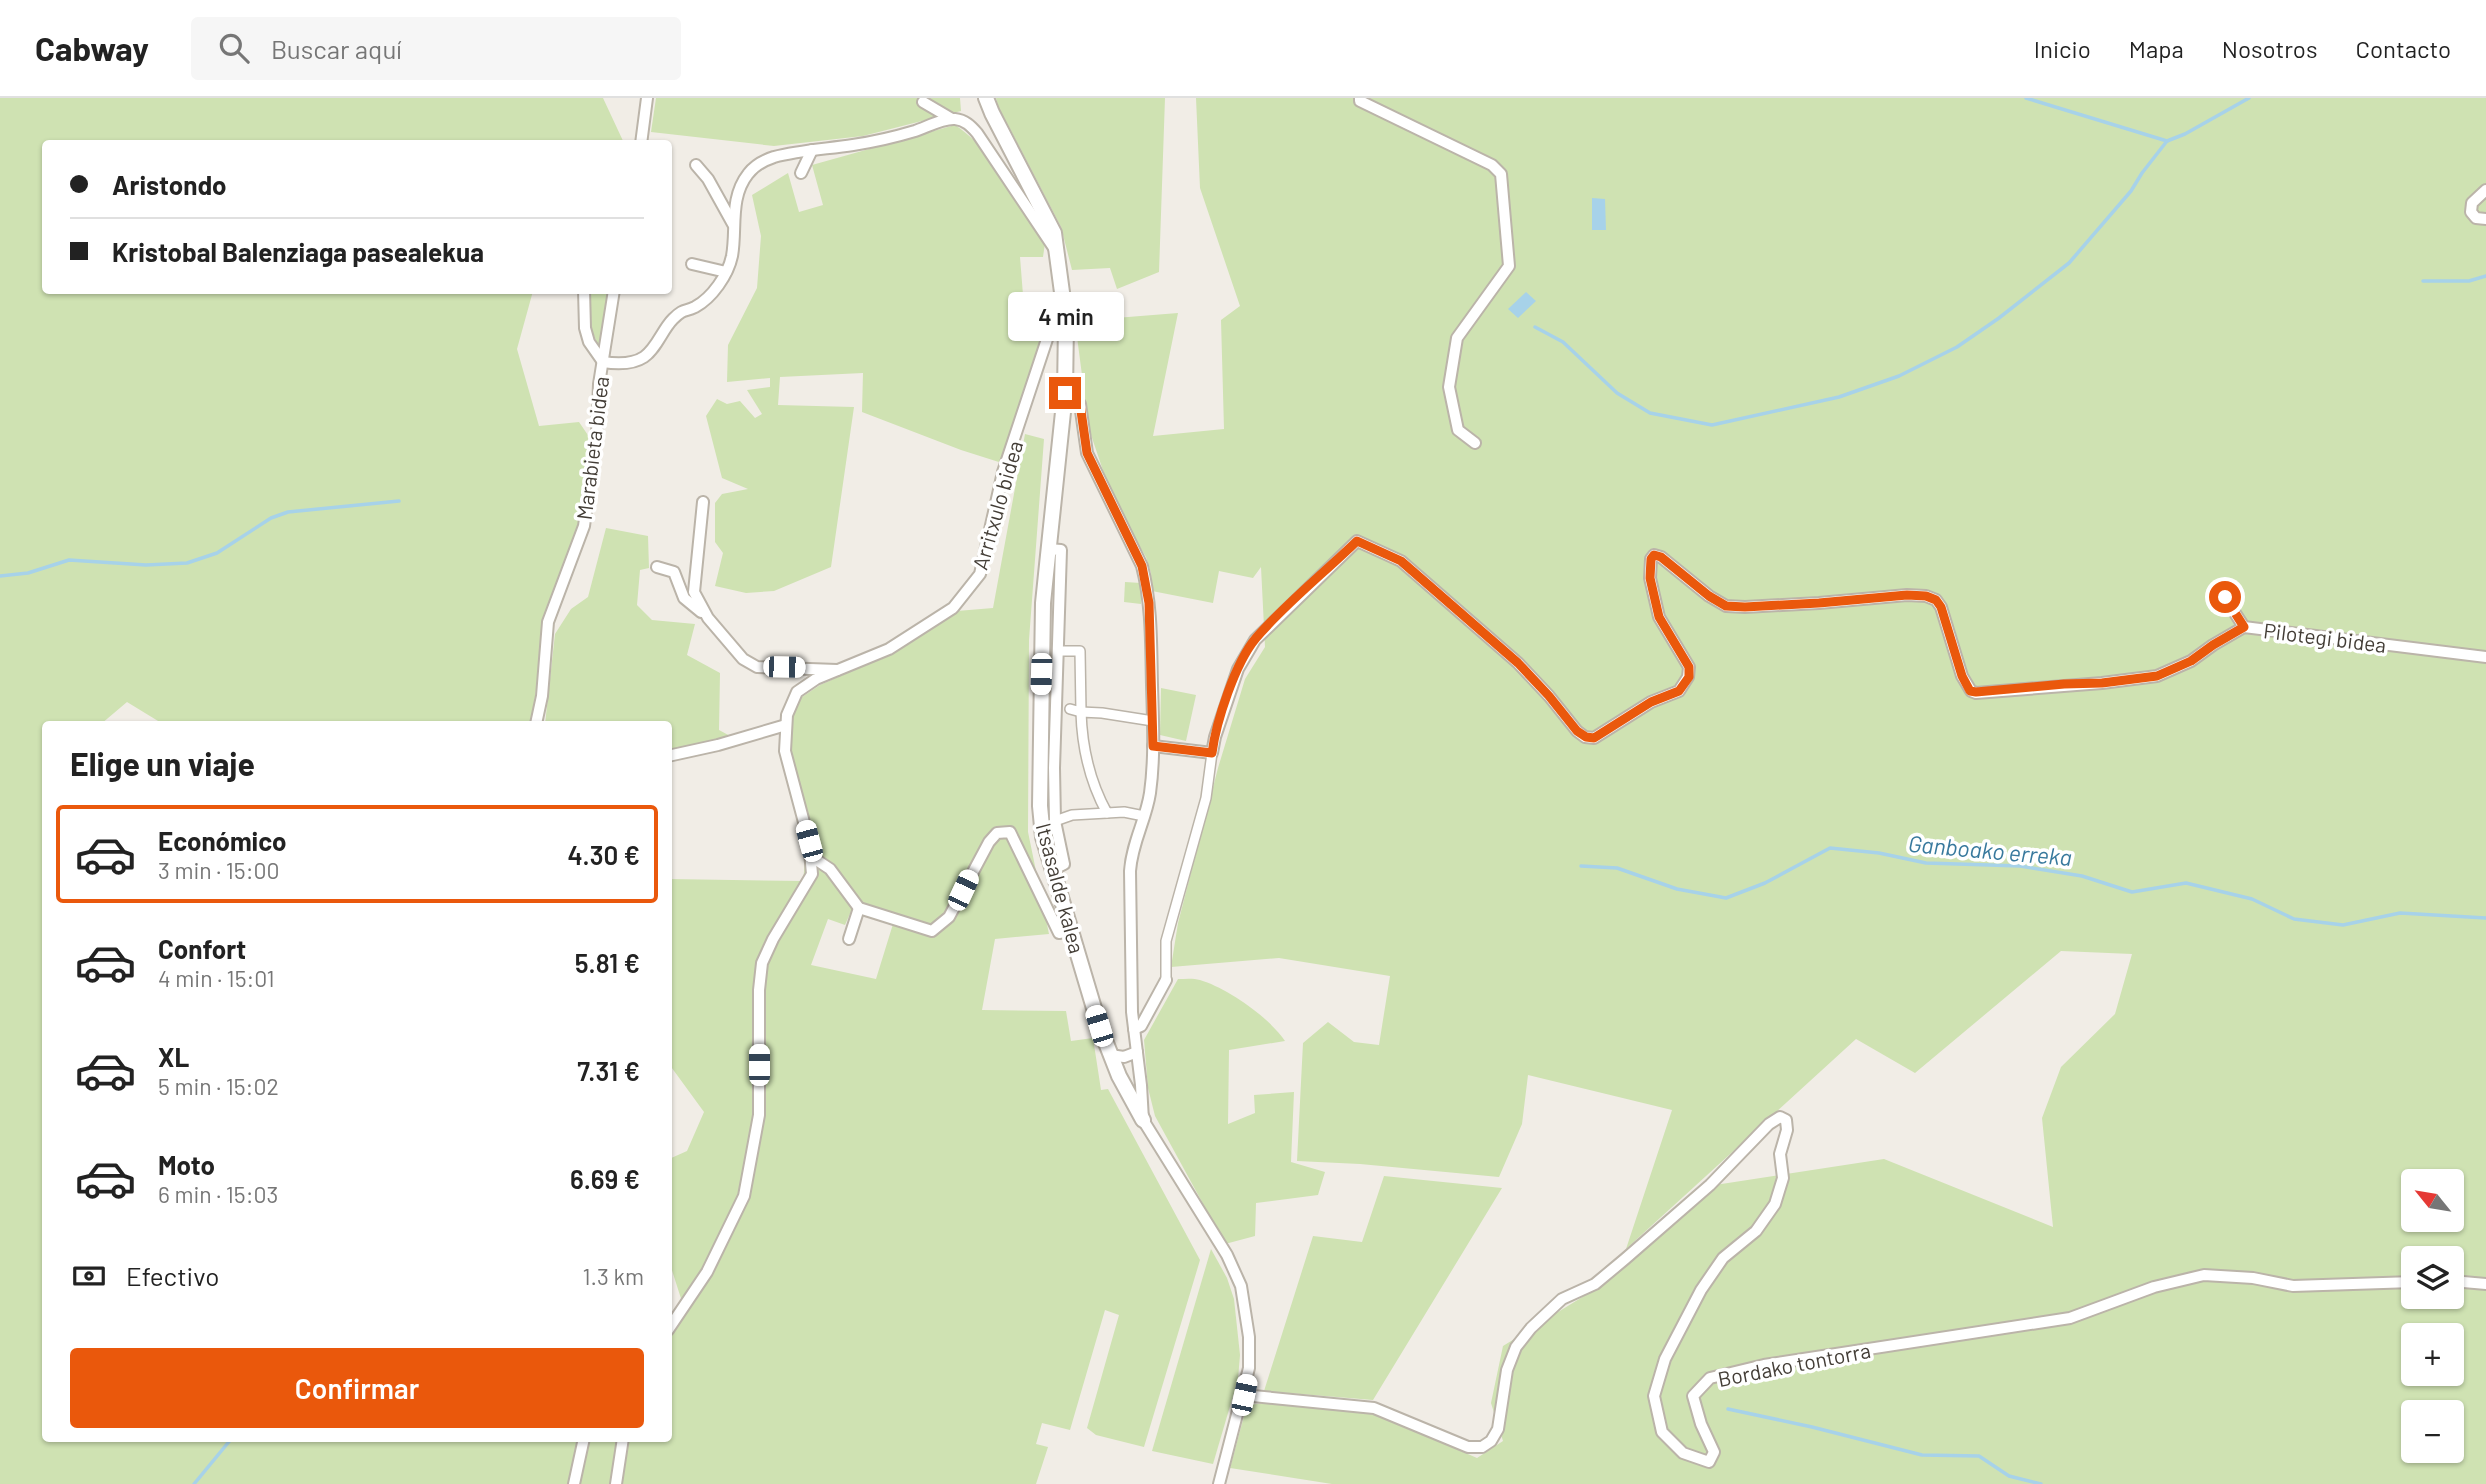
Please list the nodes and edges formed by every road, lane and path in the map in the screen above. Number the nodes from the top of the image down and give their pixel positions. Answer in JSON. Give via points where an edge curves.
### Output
{"nodes":[{"id":1,"x":647,"y":98,"type":"edge"},
{"id":2,"x":986,"y":98,"type":"edge"},
{"id":3,"x":1360,"y":98,"type":"edge"},
{"id":4,"x":923,"y":102,"type":"dead end"},
{"id":5,"x":952,"y":119,"type":"junction"},
{"id":6,"x":642,"y":140,"type":"edge"},
{"id":7,"x":812,"y":150,"type":"junction"},
{"id":8,"x":696,"y":164,"type":"dead end"},
{"id":9,"x":801,"y":173,"type":"dead end"},
{"id":10,"x":2486,"y":190,"type":"edge"},
{"id":11,"x":2486,"y":219,"type":"edge"},
{"id":12,"x":733,"y":225,"type":"junction"},
{"id":13,"x":1056,"y":253,"type":"junction"},
{"id":14,"x":692,"y":264,"type":"dead end"},
{"id":15,"x":726,"y":272,"type":"junction"},
{"id":16,"x":584,"y":294,"type":"edge"},
{"id":17,"x":613,"y":294,"type":"edge"},
{"id":18,"x":1064,"y":303,"type":"junction"},
{"id":19,"x":603,"y":362,"type":"junction"},
{"id":20,"x":1065,"y":393,"type":"junction"},
{"id":21,"x":1475,"y":443,"type":"dead end"},
{"id":22,"x":703,"y":502,"type":"dead end"},
{"id":23,"x":1048,"y":549,"type":"junction"},
{"id":24,"x":657,"y":567,"type":"dead end"},
{"id":25,"x":2222,"y":593,"type":"dead end"},
{"id":26,"x":708,"y":618,"type":"junction"},
{"id":27,"x":2244,"y":627,"type":"junction"},
{"id":28,"x":1059,"y":651,"type":"junction"},
{"id":29,"x":2486,"y":657,"type":"edge"},
{"id":30,"x":838,"y":670,"type":"junction"},
{"id":31,"x":1070,"y":709,"type":"dead end"},
{"id":32,"x":1081,"y":712,"type":"junction"},
{"id":33,"x":537,"y":721,"type":"edge"},
{"id":34,"x":1153,"y":721,"type":"junction"},
{"id":35,"x":786,"y":725,"type":"junction"},
{"id":36,"x":1153,"y":746,"type":"junction"},
{"id":37,"x":1212,"y":753,"type":"junction"},
{"id":38,"x":672,"y":755,"type":"edge"},
{"id":39,"x":1107,"y":813,"type":"junction"},
{"id":40,"x":1144,"y":816,"type":"junction"},
{"id":41,"x":1055,"y":821,"type":"junction"},
{"id":42,"x":812,"y":857,"type":"junction"},
{"id":43,"x":1052,"y":870,"type":"junction"},
{"id":44,"x":859,"y":908,"type":"junction"},
{"id":45,"x":1071,"y":932,"type":"junction"},
{"id":46,"x":849,"y":939,"type":"dead end"},
{"id":47,"x":1166,"y":980,"type":"joint"},
{"id":48,"x":1134,"y":1029,"type":"junction"},
{"id":49,"x":1137,"y":1052,"type":"junction"},
{"id":50,"x":1110,"y":1055,"type":"junction"},
{"id":51,"x":1143,"y":1120,"type":"junction"},
{"id":52,"x":2401,"y":1282,"type":"edge"},
{"id":53,"x":2464,"y":1282,"type":"edge"},
{"id":54,"x":2486,"y":1284,"type":"edge"},
{"id":55,"x":672,"y":1324,"type":"edge"},
{"id":56,"x":1244,"y":1395,"type":"junction"},
{"id":57,"x":583,"y":1442,"type":"edge"},
{"id":58,"x":622,"y":1442,"type":"edge"},
{"id":59,"x":574,"y":1484,"type":"edge"},
{"id":60,"x":616,"y":1484,"type":"edge"},
{"id":61,"x":1219,"y":1484,"type":"edge"}],
"edges":[{"from":1,"to":6,"type":"street"},
{"from":2,"to":13,"type":"street","name":"Itsasalde kalea","via":[[1054,233]]},
{"from":3,"to":21,"type":"street","via":[[1502,174],[1509,266],[1457,338],[1449,387],[1458,430]]},
{"from":4,"to":5,"type":"street"},
{"from":5,"to":7,"type":"street","via":[[862,144]]},
{"from":5,"to":13,"type":"street","via":[[963,121],[977,133]]},
{"from":7,"to":9,"type":"street"},
{"from":7,"to":12,"type":"street","via":[[769,159],[748,174]]},
{"from":8,"to":12,"type":"street"},
{"from":10,"to":11,"type":"street","via":[[2471,212]]},
{"from":12,"to":15,"type":"street","via":[[732,256]]},
{"from":13,"to":18,"type":"street","name":"Itsasalde kalea"},
{"from":14,"to":15,"type":"street"},
{"from":15,"to":19,"type":"street","via":[[713,292],[671,322],[644,357],[632,362]]},
{"from":16,"to":19,"type":"street","via":[[584,328]]},
{"from":17,"to":19,"type":"street","name":"Marabieta bidea"},
{"from":18,"to":20,"type":"street","name":"Itsasalde kalea"},
{"from":18,"to":30,"type":"street","name":"Arritxulo bidea","via":[[1057,309],[1003,472],[980,574],[953,608],[889,649]]},
{"from":19,"to":33,"type":"street","name":"Marabieta bidea","via":[[584,526],[548,622]]},
{"from":20,"to":23,"type":"street","name":"Itsasalde kalea"},
{"from":20,"to":34,"type":"street","via":[[1073,394],[1080,404],[1087,453],[1142,566]]},
{"from":22,"to":26,"type":"street","via":[[694,592]]},
{"from":23,"to":28,"type":"street","via":[[1061,550]]},
{"from":23,"to":43,"type":"street","name":"Itsasalde kalea","via":[[1040,806]]},
{"from":24,"to":26,"type":"street","via":[[674,572],[684,598]]},
{"from":25,"to":27,"type":"street"},
{"from":26,"to":30,"type":"street","via":[[743,659],[757,667]]},
{"from":27,"to":29,"type":"street","name":"Pilotegi bidea"},
{"from":27,"to":37,"type":"street","name":"Pilotegi bidea","via":[[2191,661],[2157,676],[1976,692],[1970,691],[1962,676],[1936,600],[1907,595],[1726,606],[1654,555],[1650,568],[1659,617],[1689,667],[1686,684],[1594,738],[1577,731],[1518,663],[1401,561],[1357,541],[1255,640],[1238,669]]},
{"from":28,"to":32,"type":"street","via":[[1080,651]]},
{"from":28,"to":41,"type":"street"},
{"from":30,"to":35,"type":"street","name":"Arritxulo bidea","via":[[797,692]]},
{"from":31,"to":32,"type":"street"},
{"from":32,"to":34,"type":"street"},
{"from":32,"to":39,"type":"street","via":[[1086,755]]},
{"from":34,"to":36,"type":"street"},
{"from":35,"to":38,"type":"street"},
{"from":35,"to":42,"type":"street","name":"Arritxulo bidea","via":[[785,751]]},
{"from":36,"to":37,"type":"street"},
{"from":36,"to":40,"type":"street"},
{"from":37,"to":47,"type":"street","via":[[1206,798],[1167,941]]},
{"from":39,"to":40,"type":"street"},
{"from":39,"to":41,"type":"street"},
{"from":40,"to":48,"type":"street","via":[[1130,871]]},
{"from":41,"to":43,"type":"street","via":[[1064,864]]},
{"from":42,"to":44,"type":"street","via":[[830,869]]},
{"from":42,"to":55,"type":"street","name":"Arritxulo bidea","via":[[813,874],[762,963],[759,1115],[744,1196],[707,1272]]},
{"from":43,"to":45,"type":"street","name":"Itsasalde kalea"},
{"from":44,"to":45,"type":"street","via":[[932,931],[949,917],[989,842],[997,832],[1010,832],[1059,933]]},
{"from":44,"to":46,"type":"street"},
{"from":45,"to":50,"type":"street","name":"Itsasalde kalea"},
{"from":47,"to":48,"type":"street","via":[[1141,1026]]},
{"from":48,"to":49,"type":"street"},
{"from":49,"to":50,"type":"street","via":[[1124,1057]]},
{"from":49,"to":51,"type":"street"},
{"from":50,"to":51,"type":"street","name":"Itsasalde kalea"},
{"from":51,"to":56,"type":"street","via":[[1227,1255],[1241,1286],[1249,1337]]},
{"from":52,"to":56,"type":"street","name":"Bordako tontorra","via":[[2293,1286],[2204,1275],[2154,1287],[2070,1318],[1764,1365],[1710,1378],[1693,1396],[1714,1452],[1709,1462],[1683,1453],[1662,1432],[1654,1396],[1665,1359],[1701,1290],[1723,1258],[1756,1231],[1775,1205],[1783,1178],[1780,1154],[1787,1130],[1786,1120],[1780,1117],[1625,1259],[1595,1284],[1562,1299],[1531,1328],[1516,1347],[1507,1370],[1498,1429],[1482,1447],[1468,1447],[1374,1408]]},
{"from":53,"to":54,"type":"street"},
{"from":56,"to":61,"type":"street"},
{"from":57,"to":59,"type":"street"},
{"from":58,"to":60,"type":"street"}]}
